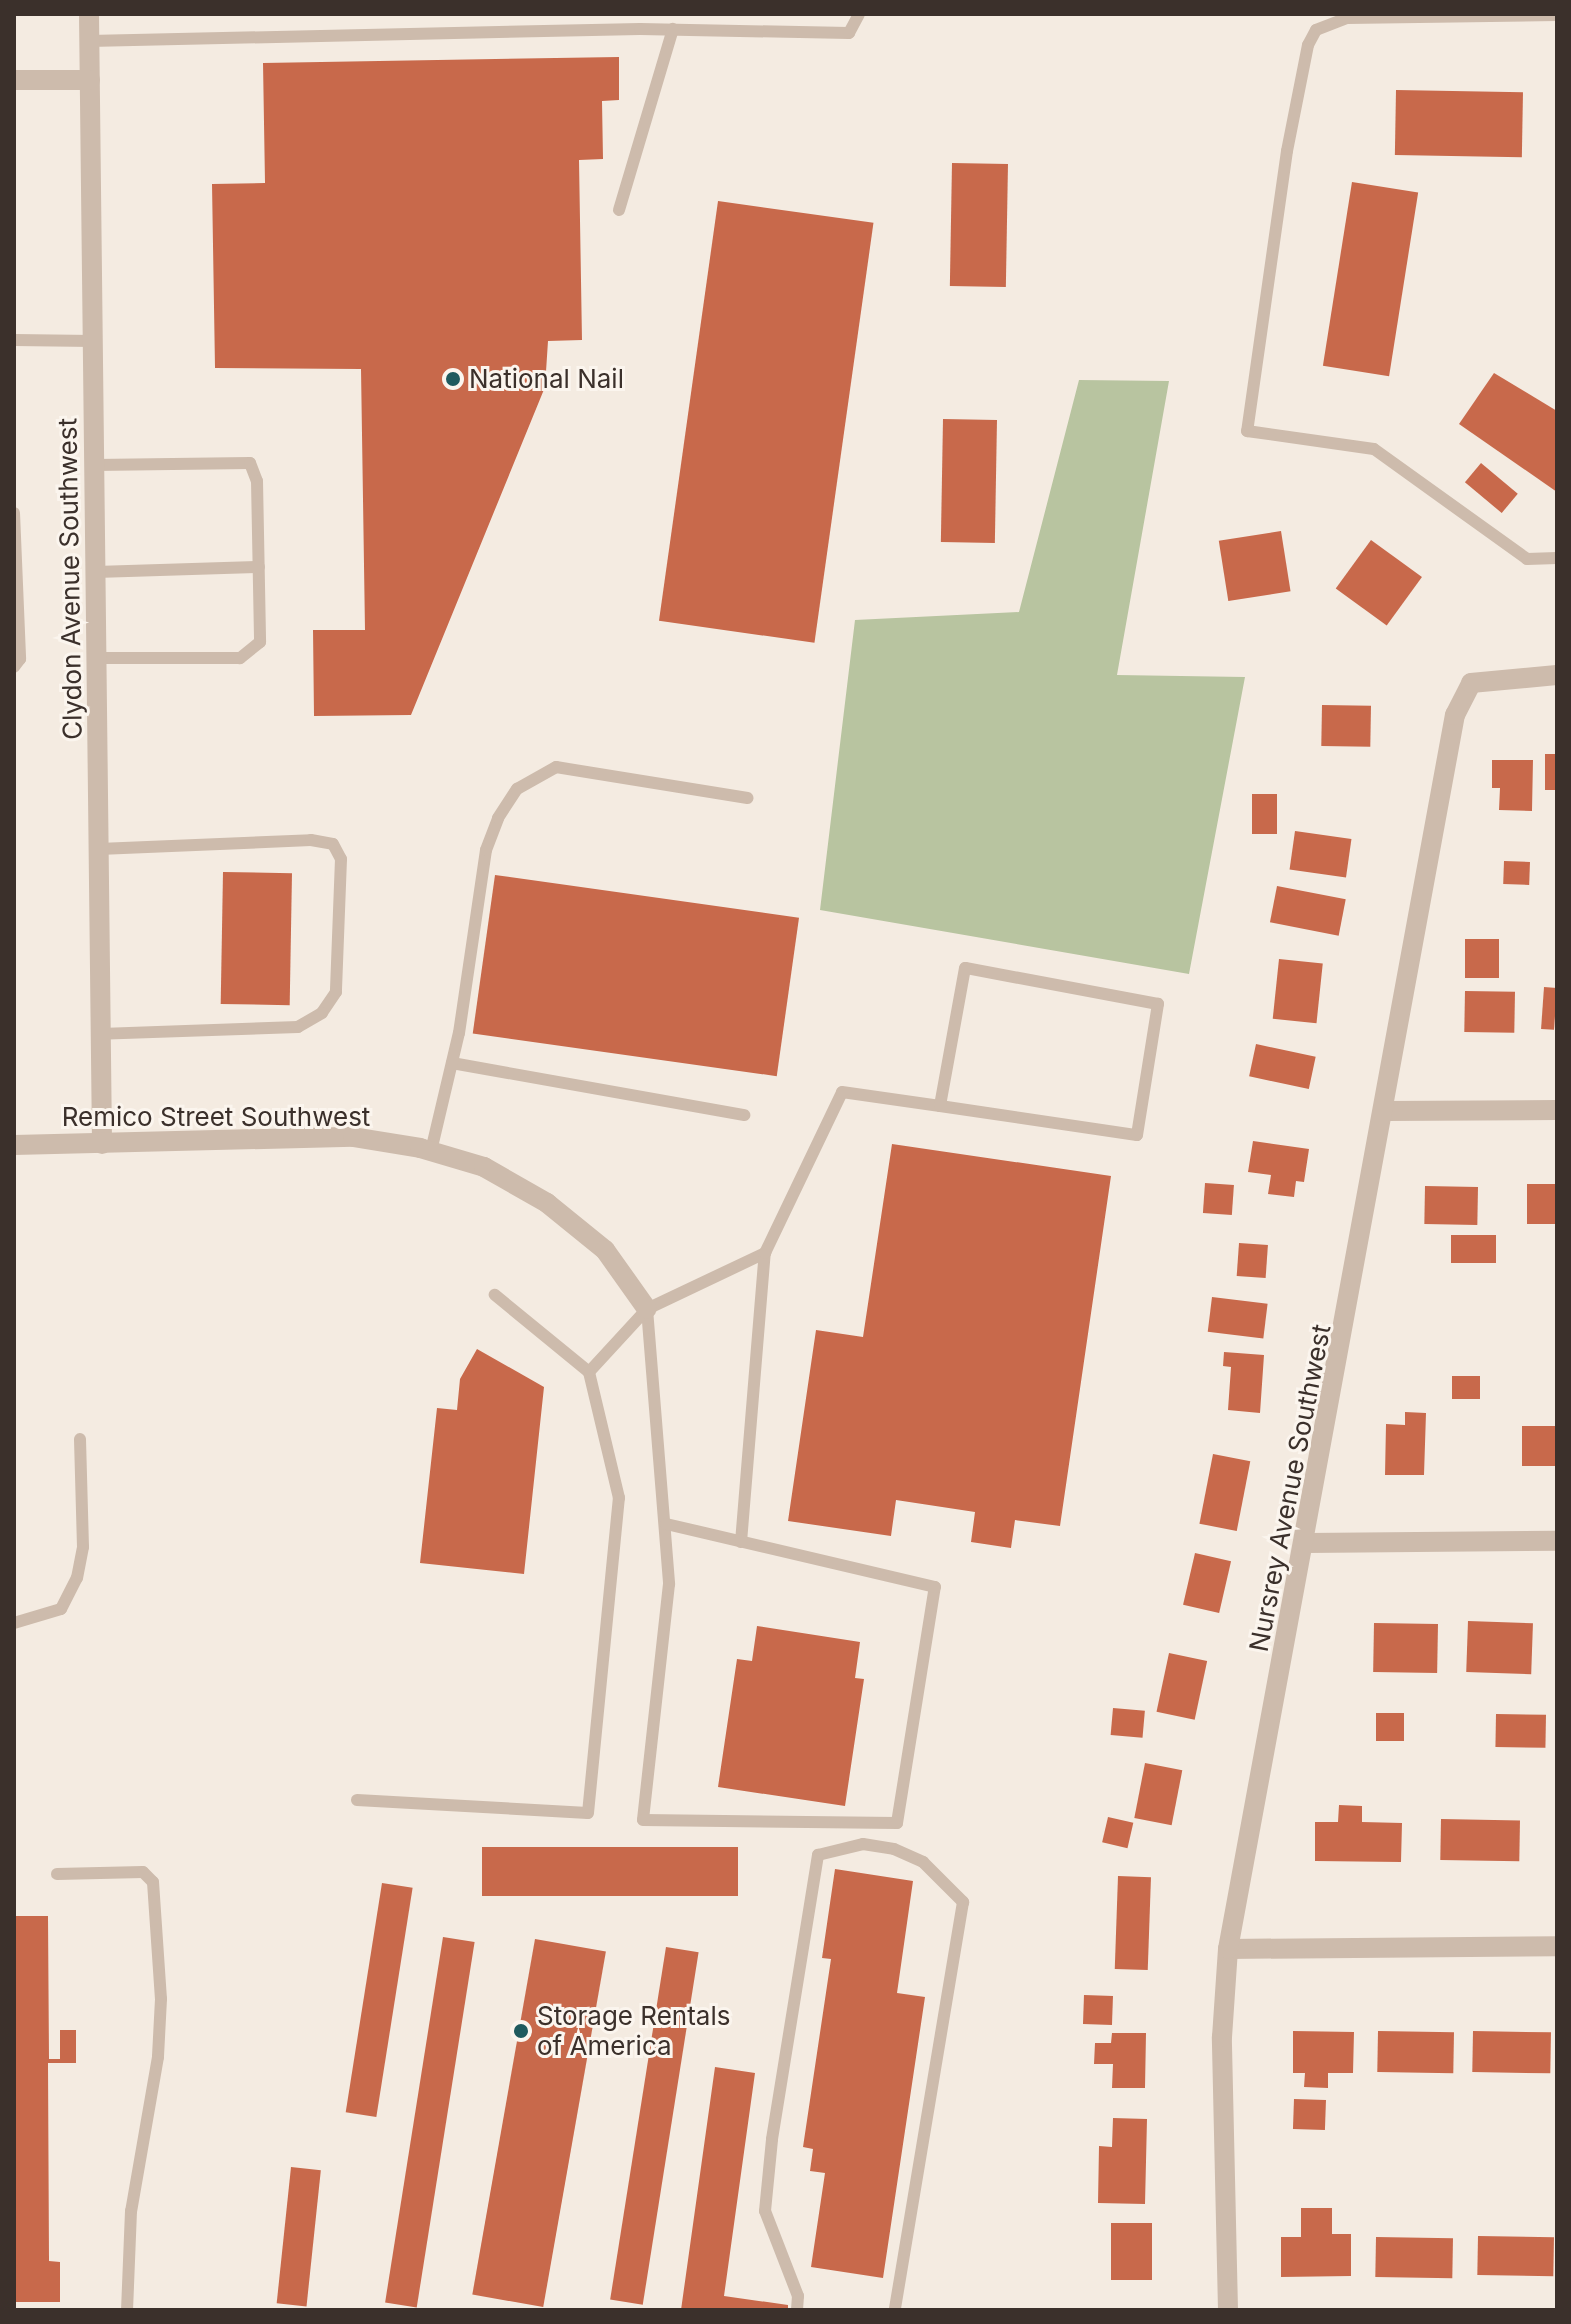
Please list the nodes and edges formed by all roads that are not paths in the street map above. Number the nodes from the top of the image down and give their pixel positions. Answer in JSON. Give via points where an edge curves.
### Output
{"nodes":[{"id":1,"x":89,"y":14,"type":"edge"},
{"id":2,"x":859,"y":14,"type":"edge"},
{"id":3,"x":1557,"y":15,"type":"edge"},
{"id":4,"x":673,"y":29,"type":"junction"},
{"id":5,"x":89,"y":41,"type":"junction"},
{"id":6,"x":14,"y":80,"type":"edge"},
{"id":7,"x":90,"y":80,"type":"junction"},
{"id":8,"x":619,"y":210,"type":"dead end"},
{"id":9,"x":14,"y":340,"type":"edge"},
{"id":10,"x":93,"y":341,"type":"junction"},
{"id":11,"x":95,"y":465,"type":"junction"},
{"id":12,"x":14,"y":513,"type":"edge"},
{"id":13,"x":1557,"y":558,"type":"edge"},
{"id":14,"x":259,"y":567,"type":"junction"},
{"id":15,"x":96,"y":572,"type":"junction"},
{"id":16,"x":97,"y":658,"type":"junction"},
{"id":17,"x":14,"y":667,"type":"edge"},
{"id":18,"x":1557,"y":675,"type":"edge"},
{"id":19,"x":748,"y":798,"type":"dead end"},
{"id":20,"x":99,"y":849,"type":"junction"},
{"id":21,"x":101,"y":1034,"type":"junction"},
{"id":22,"x":452,"y":1063,"type":"junction"},
{"id":23,"x":940,"y":1106,"type":"junction"},
{"id":24,"x":1557,"y":1110,"type":"edge"},
{"id":25,"x":1386,"y":1111,"type":"junction"},
{"id":26,"x":744,"y":1115,"type":"dead end"},
{"id":27,"x":102,"y":1144,"type":"junction"},
{"id":28,"x":14,"y":1145,"type":"edge"},
{"id":29,"x":431,"y":1151,"type":"junction"},
{"id":30,"x":765,"y":1253,"type":"junction"},
{"id":31,"x":495,"y":1295,"type":"dead end"},
{"id":32,"x":647,"y":1309,"type":"junction"},
{"id":33,"x":589,"y":1372,"type":"junction"},
{"id":34,"x":80,"y":1439,"type":"dead end"},
{"id":35,"x":666,"y":1524,"type":"junction"},
{"id":36,"x":1557,"y":1541,"type":"edge"},
{"id":37,"x":741,"y":1542,"type":"junction"},
{"id":38,"x":1307,"y":1543,"type":"junction"},
{"id":39,"x":14,"y":1623,"type":"edge"},
{"id":40,"x":357,"y":1800,"type":"dead end"},
{"id":41,"x":897,"y":1823,"type":"junction"},
{"id":42,"x":894,"y":1849,"type":"junction"},
{"id":43,"x":57,"y":1874,"type":"dead end"},
{"id":44,"x":1557,"y":1946,"type":"edge"},
{"id":45,"x":1228,"y":1949,"type":"junction"},
{"id":46,"x":127,"y":2310,"type":"edge"},
{"id":47,"x":797,"y":2310,"type":"edge"},
{"id":48,"x":895,"y":2310,"type":"edge"},
{"id":49,"x":1228,"y":2310,"type":"edge"}],
"edges":[{"from":1,"to":5,"type":"street","name":"Clydon Avenue Southwest"},
{"from":2,"to":4,"type":"lane","via":[[849,33]]},
{"from":3,"to":13,"type":"lane","via":[[1347,18],[1316,30],[1308,45],[1287,151],[1247,431],[1374,449],[1527,559]]},
{"from":4,"to":5,"type":"lane"},
{"from":4,"to":8,"type":"lane"},
{"from":5,"to":7,"type":"street","name":"Clydon Avenue Southwest"},
{"from":6,"to":7,"type":"street"},
{"from":7,"to":10,"type":"street","name":"Clydon Avenue Southwest"},
{"from":9,"to":10,"type":"lane"},
{"from":10,"to":11,"type":"street","name":"Clydon Avenue Southwest"},
{"from":11,"to":14,"type":"lane","via":[[250,463],[257,481]]},
{"from":11,"to":15,"type":"street","name":"Clydon Avenue Southwest"},
{"from":12,"to":17,"type":"lane","via":[[20,659]]},
{"from":14,"to":15,"type":"lane"},
{"from":14,"to":16,"type":"lane","via":[[260,642],[251,653],[240,658]]},
{"from":15,"to":16,"type":"street","name":"Clydon Avenue Southwest"},
{"from":16,"to":20,"type":"street","name":"Clydon Avenue Southwest"},
{"from":18,"to":25,"type":"street","name":"Nursrey Avenue Southwest","via":[[1471,683],[1455,715]]},
{"from":19,"to":22,"type":"lane","via":[[556,767],[517,789],[486,850]]},
{"from":20,"to":21,"type":"street","name":"Clydon Avenue Southwest"},
{"from":20,"to":21,"type":"lane","via":[[311,840],[333,844],[341,859],[336,992],[322,1013],[298,1027]]},
{"from":21,"to":27,"type":"street","name":"Clydon Avenue Southwest"},
{"from":22,"to":26,"type":"lane"},
{"from":22,"to":29,"type":"lane"},
{"from":23,"to":23,"type":"lane","via":[[1137,1135],[1158,1004],[965,968]]},
{"from":23,"to":30,"type":"lane","via":[[842,1092]]},
{"from":24,"to":25,"type":"street"},
{"from":25,"to":38,"type":"street","name":"Nursrey Avenue Southwest"},
{"from":27,"to":28,"type":"street","name":"Remico Street Southwest"},
{"from":27,"to":29,"type":"street","name":"Remico Street Southwest","via":[[353,1137]]},
{"from":29,"to":32,"type":"street","name":"Remico Street Southwest","via":[[484,1167],[547,1203],[605,1250]]},
{"from":30,"to":32,"type":"lane"},
{"from":30,"to":37,"type":"lane"},
{"from":31,"to":33,"type":"lane"},
{"from":32,"to":33,"type":"lane"},
{"from":32,"to":35,"type":"lane"},
{"from":33,"to":40,"type":"lane","via":[[619,1498],[588,1813]]},
{"from":34,"to":39,"type":"lane","via":[[83,1547],[77,1578],[61,1609]]},
{"from":35,"to":37,"type":"lane"},
{"from":35,"to":41,"type":"lane","via":[[669,1584],[643,1820]]},
{"from":36,"to":38,"type":"street"},
{"from":37,"to":41,"type":"lane","via":[[935,1587]]},
{"from":38,"to":45,"type":"street","name":"Nursrey Avenue Southwest"},
{"from":41,"to":42,"type":"lane"},
{"from":42,"to":47,"type":"lane","via":[[863,1844],[818,1855],[765,2211],[798,2296]]},
{"from":42,"to":48,"type":"lane","via":[[923,1862],[963,1902]]},
{"from":43,"to":46,"type":"lane","via":[[143,1872],[153,1882],[161,1999],[158,2057],[131,2211]]},
{"from":44,"to":45,"type":"street"},
{"from":45,"to":49,"type":"street","name":"Nursrey Avenue Southwest","via":[[1222,2037]]}]}
